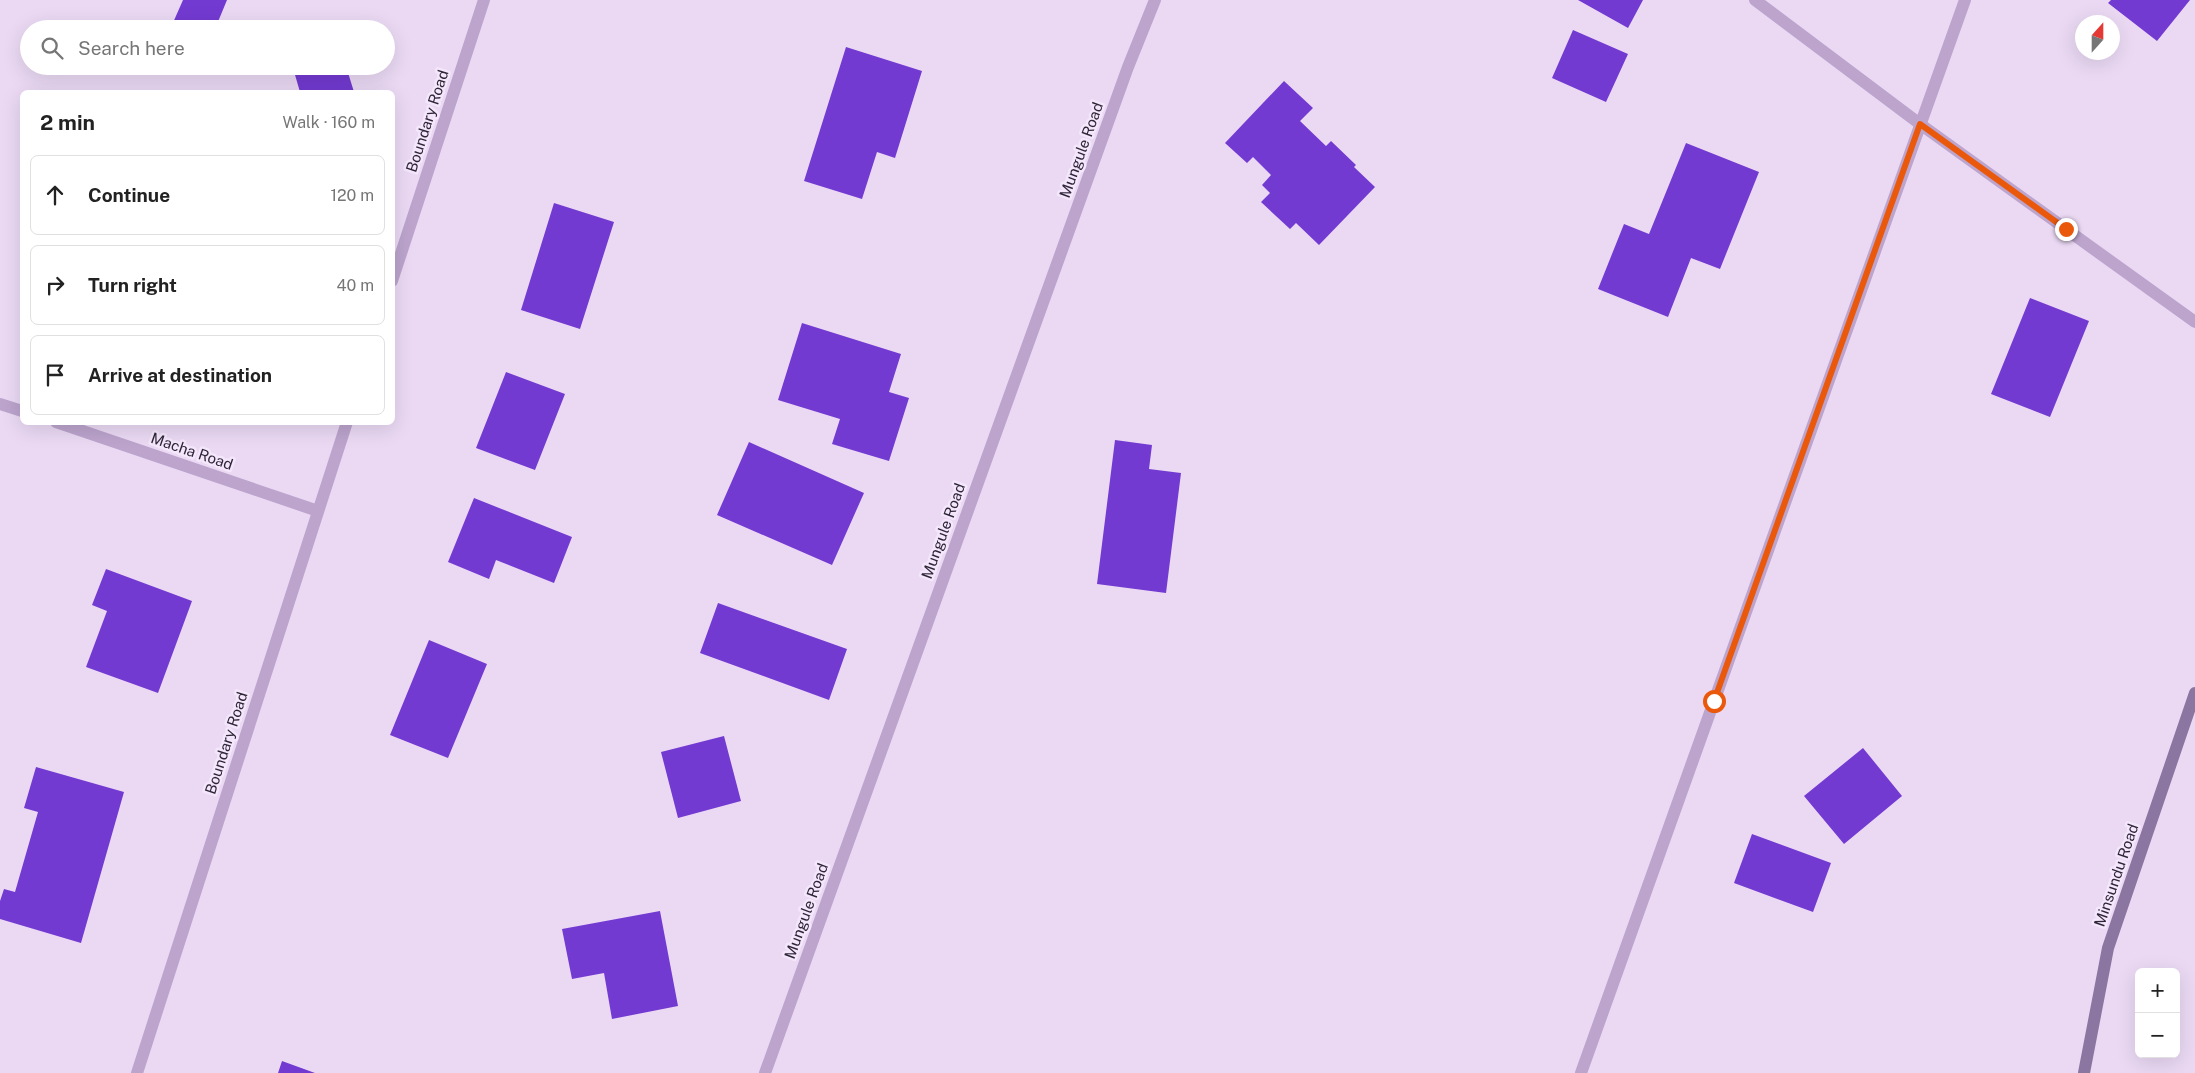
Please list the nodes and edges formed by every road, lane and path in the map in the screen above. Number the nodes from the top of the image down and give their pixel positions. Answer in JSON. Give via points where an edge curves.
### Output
{"nodes":[{"id":1,"x":484,"y":0,"type":"edge"},
{"id":2,"x":1155,"y":0,"type":"edge"},
{"id":3,"x":1755,"y":0,"type":"edge"},
{"id":4,"x":1964,"y":0,"type":"edge"},
{"id":5,"x":1920,"y":124,"type":"junction"},
{"id":6,"x":395,"y":272,"type":"edge"},
{"id":7,"x":2195,"y":322,"type":"edge"},
{"id":8,"x":0,"y":404,"type":"edge"},
{"id":9,"x":20,"y":410,"type":"edge"},
{"id":10,"x":65,"y":425,"type":"edge"},
{"id":11,"x":345,"y":425,"type":"edge"},
{"id":12,"x":318,"y":511,"type":"junction"},
{"id":13,"x":2195,"y":693,"type":"edge"},
{"id":14,"x":137,"y":1073,"type":"edge"},
{"id":15,"x":765,"y":1073,"type":"edge"},
{"id":16,"x":1581,"y":1073,"type":"edge"},
{"id":17,"x":2084,"y":1073,"type":"edge"}],
"edges":[{"from":1,"to":6,"type":"street","name":"Boundary Road"},
{"from":2,"to":15,"type":"street","name":"Mungule Road"},
{"from":3,"to":5,"type":"street"},
{"from":4,"to":5,"type":"street"},
{"from":5,"to":7,"type":"street"},
{"from":5,"to":16,"type":"street"},
{"from":8,"to":9,"type":"street"},
{"from":10,"to":12,"type":"street","name":"Macha Road"},
{"from":11,"to":12,"type":"street","name":"Boundary Road"},
{"from":12,"to":14,"type":"street","name":"Boundary Road"},
{"from":13,"to":17,"type":"street","name":"Minsundu Road","via":[[2108,948]]}]}
